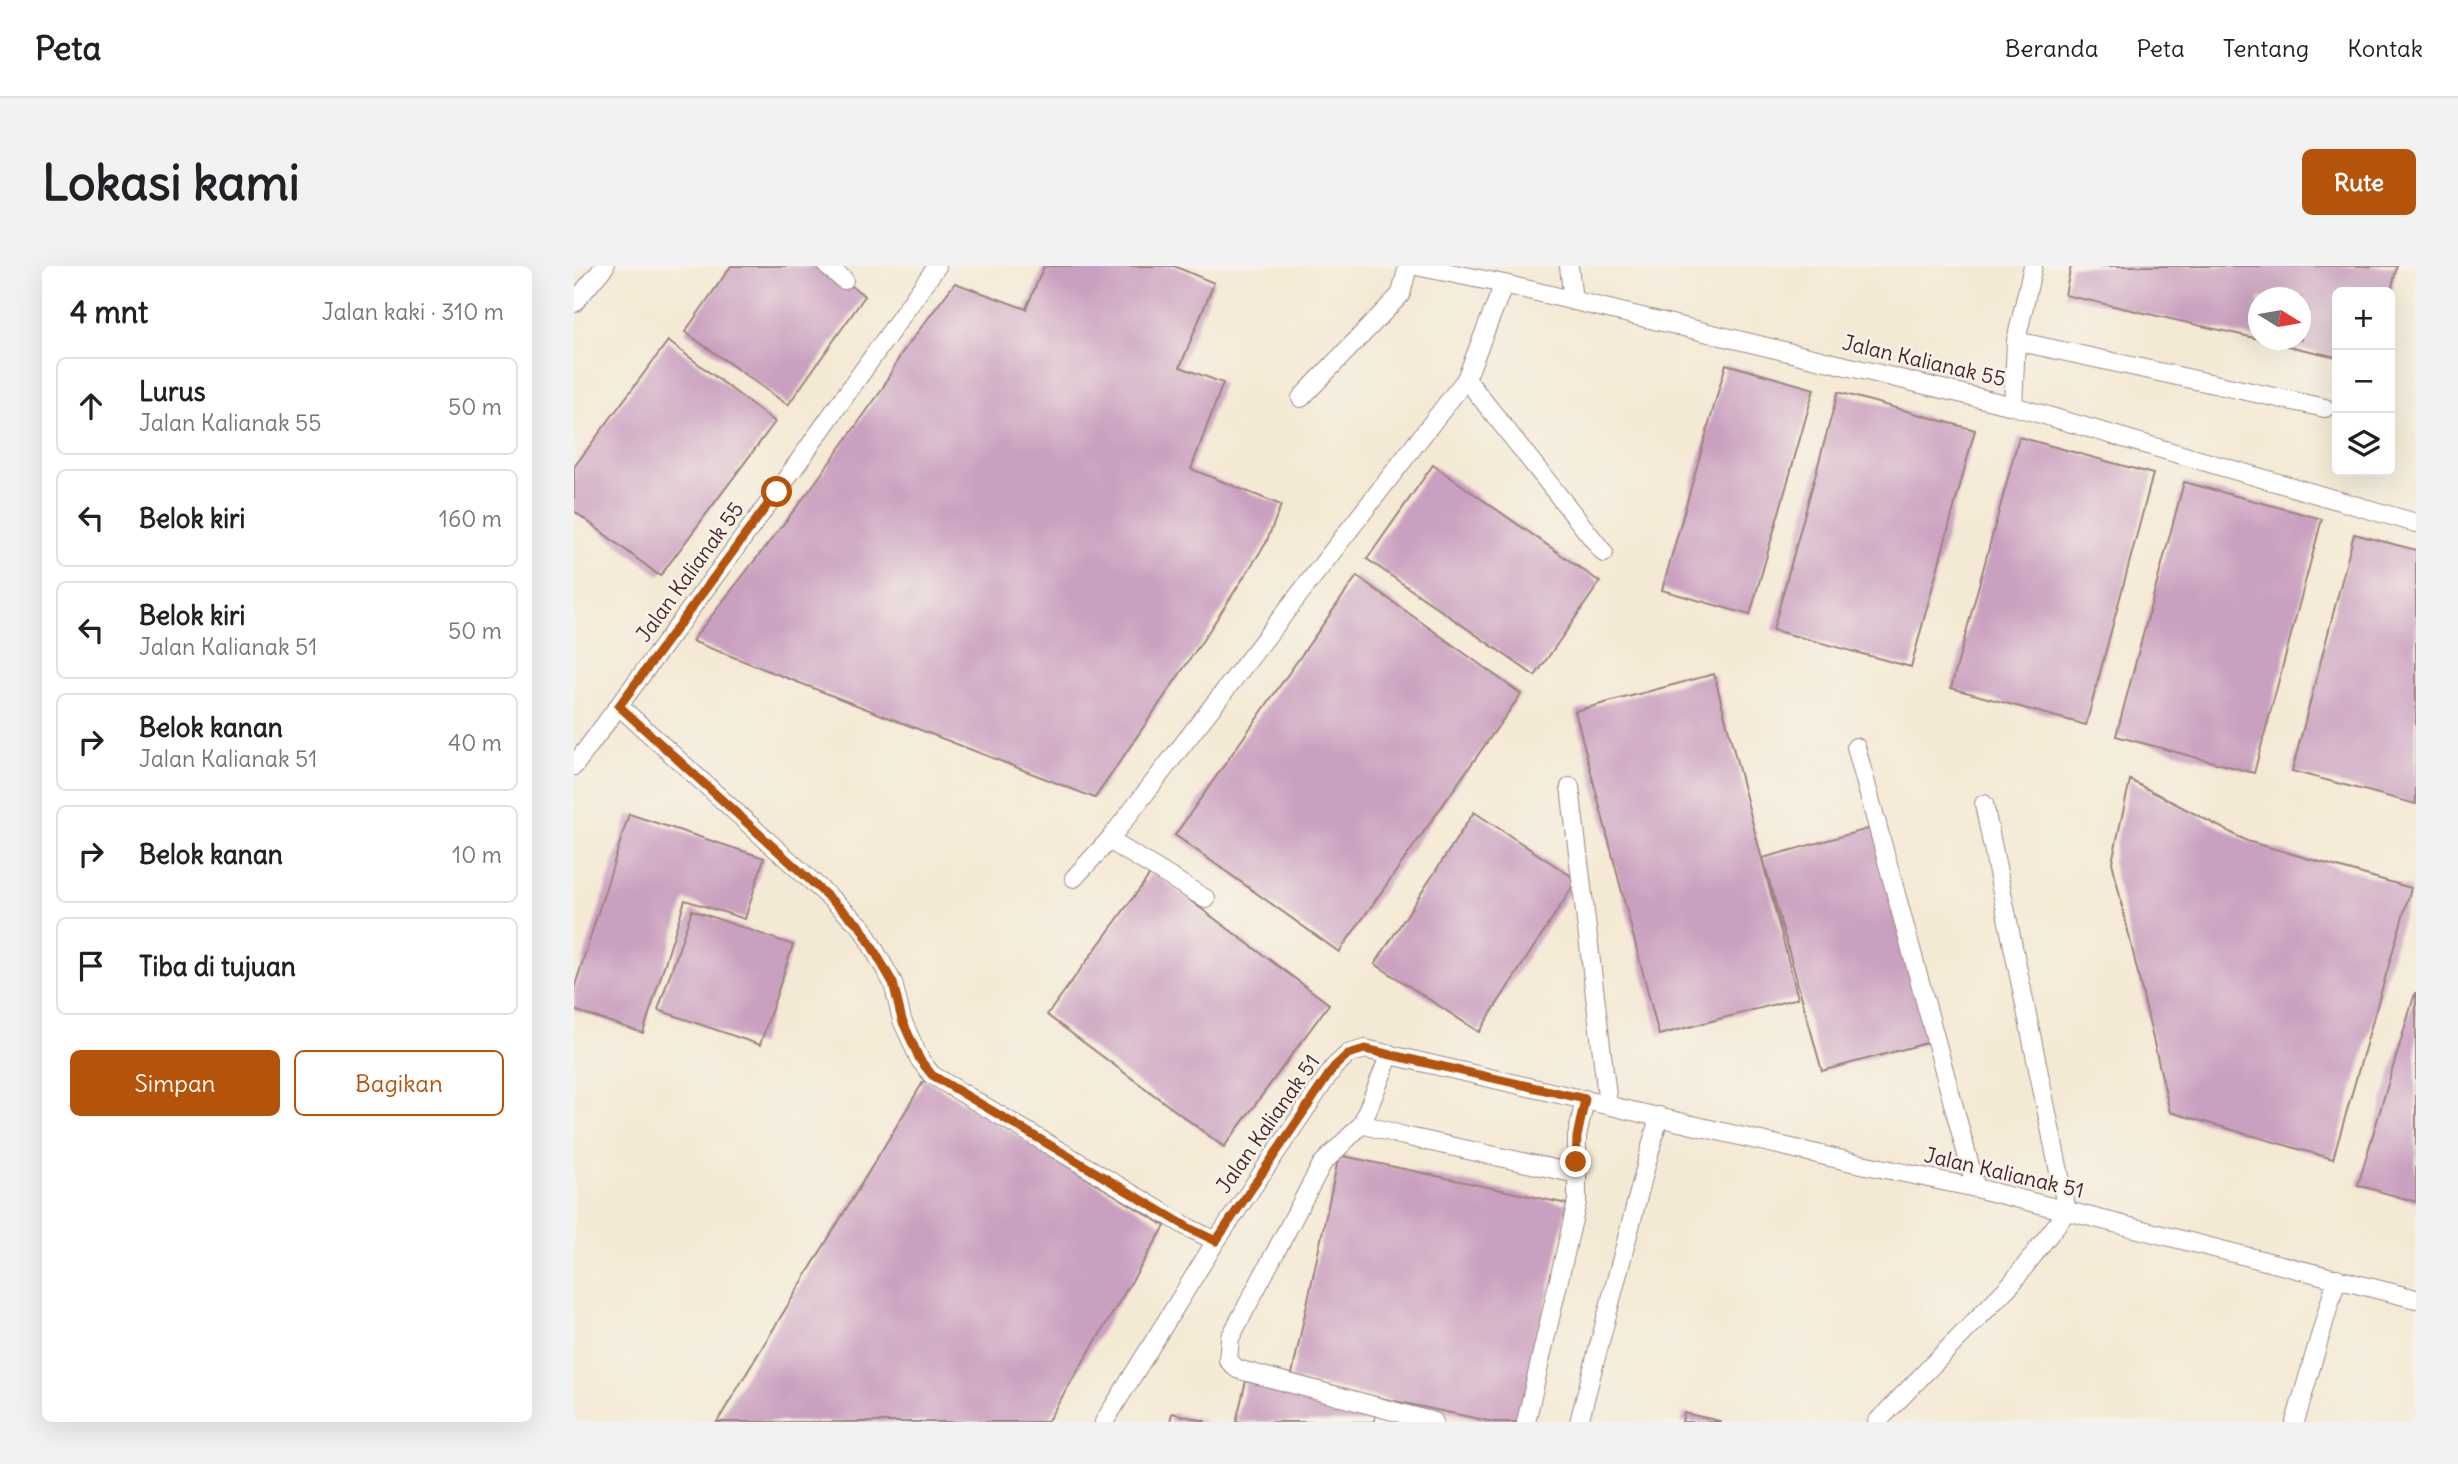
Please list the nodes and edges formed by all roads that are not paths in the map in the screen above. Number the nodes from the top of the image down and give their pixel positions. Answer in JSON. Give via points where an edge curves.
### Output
{"nodes":[{"id":1,"x":605,"y":266,"type":"edge"},
{"id":2,"x":827,"y":266,"type":"edge"},
{"id":3,"x":937,"y":266,"type":"edge"},
{"id":4,"x":1408,"y":266,"type":"edge"},
{"id":5,"x":1416,"y":266,"type":"edge"},
{"id":6,"x":1569,"y":266,"type":"edge"},
{"id":7,"x":2033,"y":266,"type":"edge"},
{"id":8,"x":844,"y":280,"type":"dead end"},
{"id":9,"x":1504,"y":284,"type":"junction"},
{"id":10,"x":1573,"y":301,"type":"junction"},
{"id":11,"x":574,"y":303,"type":"edge"},
{"id":12,"x":2016,"y":341,"type":"junction"},
{"id":13,"x":1466,"y":379,"type":"junction"},
{"id":14,"x":1301,"y":398,"type":"dead end"},
{"id":15,"x":2013,"y":406,"type":"junction"},
{"id":16,"x":2325,"y":408,"type":"dead end"},
{"id":17,"x":2416,"y":523,"type":"edge"},
{"id":18,"x":1604,"y":553,"type":"dead end"},
{"id":19,"x":619,"y":706,"type":"junction"},
{"id":20,"x":1856,"y":747,"type":"dead end"},
{"id":21,"x":574,"y":766,"type":"edge"},
{"id":22,"x":1570,"y":787,"type":"dead end"},
{"id":23,"x":1984,"y":804,"type":"dead end"},
{"id":24,"x":1109,"y":839,"type":"junction"},
{"id":25,"x":1074,"y":878,"type":"dead end"},
{"id":26,"x":1206,"y":899,"type":"dead end"},
{"id":27,"x":1390,"y":1054,"type":"junction"},
{"id":28,"x":1585,"y":1099,"type":"junction"},
{"id":29,"x":1608,"y":1104,"type":"junction"},
{"id":30,"x":1659,"y":1116,"type":"junction"},
{"id":31,"x":1362,"y":1124,"type":"junction"},
{"id":32,"x":1577,"y":1174,"type":"junction"},
{"id":33,"x":1976,"y":1188,"type":"junction"},
{"id":34,"x":2067,"y":1211,"type":"junction"},
{"id":35,"x":1216,"y":1241,"type":"junction"},
{"id":36,"x":2337,"y":1278,"type":"junction"},
{"id":37,"x":2416,"y":1299,"type":"edge"},
{"id":38,"x":1104,"y":1422,"type":"edge"},
{"id":39,"x":1434,"y":1422,"type":"edge"},
{"id":40,"x":1526,"y":1422,"type":"edge"},
{"id":41,"x":1578,"y":1422,"type":"edge"},
{"id":42,"x":1877,"y":1422,"type":"edge"},
{"id":43,"x":2295,"y":1422,"type":"edge"}],
"edges":[{"from":1,"to":11,"type":"lane"},
{"from":2,"to":8,"type":"lane"},
{"from":3,"to":19,"type":"lane","name":"Jalan Kalianak 55"},
{"from":4,"to":14,"type":"lane","via":[[1401,294]]},
{"from":5,"to":9,"type":"lane","name":"Jalan Kalianak 55"},
{"from":6,"to":10,"type":"lane"},
{"from":7,"to":12,"type":"lane"},
{"from":9,"to":10,"type":"lane","name":"Jalan Kalianak 55"},
{"from":9,"to":13,"type":"lane"},
{"from":10,"to":15,"type":"lane","name":"Jalan Kalianak 55"},
{"from":12,"to":15,"type":"lane"},
{"from":12,"to":16,"type":"lane"},
{"from":13,"to":18,"type":"lane"},
{"from":13,"to":24,"type":"lane"},
{"from":15,"to":17,"type":"lane","name":"Jalan Kalianak 55"},
{"from":19,"to":21,"type":"lane","name":"Jalan Kalianak 55"},
{"from":19,"to":35,"type":"lane","via":[[860,926],[893,983],[902,1020],[932,1075]]},
{"from":20,"to":33,"type":"lane"},
{"from":22,"to":29,"type":"lane"},
{"from":23,"to":34,"type":"lane"},
{"from":24,"to":25,"type":"lane"},
{"from":24,"to":26,"type":"lane"},
{"from":27,"to":28,"type":"lane","name":"Jalan Kalianak 51"},
{"from":27,"to":31,"type":"lane"},
{"from":27,"to":35,"type":"lane","name":"Jalan Kalianak 51","via":[[1365,1049],[1348,1054],[1334,1067]]},
{"from":28,"to":29,"type":"lane","name":"Jalan Kalianak 51"},
{"from":28,"to":32,"type":"lane","via":[[1577,1137]]},
{"from":29,"to":30,"type":"lane","name":"Jalan Kalianak 51"},
{"from":30,"to":33,"type":"lane","name":"Jalan Kalianak 51"},
{"from":30,"to":41,"type":"lane"},
{"from":31,"to":32,"type":"lane"},
{"from":31,"to":39,"type":"lane","via":[[1322,1164],[1230,1338],[1228,1360],[1237,1369]]},
{"from":32,"to":40,"type":"lane","via":[[1577,1202]]},
{"from":33,"to":34,"type":"lane","name":"Jalan Kalianak 51"},
{"from":34,"to":36,"type":"lane","name":"Jalan Kalianak 51"},
{"from":34,"to":42,"type":"lane","via":[[2012,1283]]},
{"from":35,"to":38,"type":"lane","name":"Jalan Kalianak 51"},
{"from":36,"to":37,"type":"lane","name":"Jalan Kalianak 51"},
{"from":36,"to":43,"type":"lane"}]}
